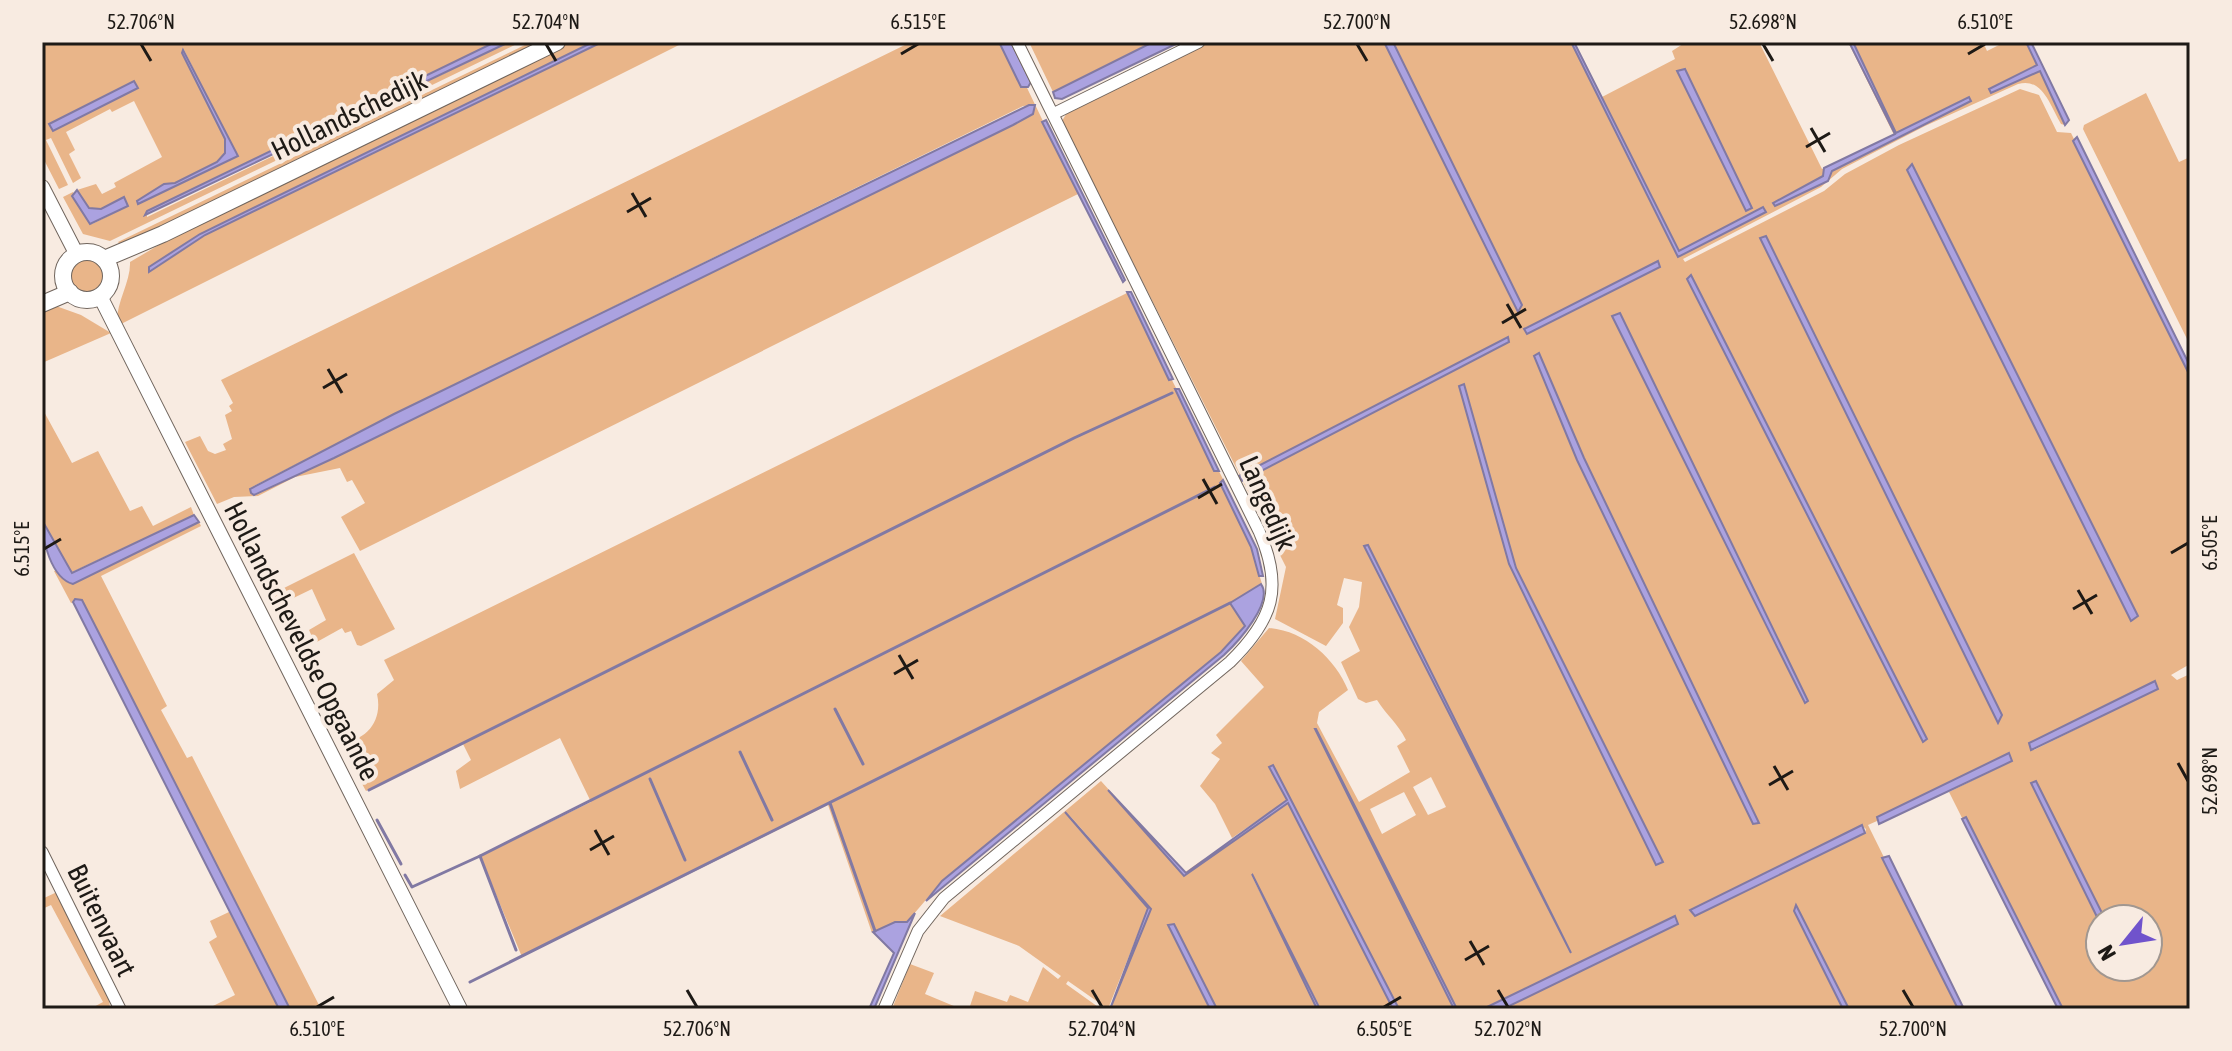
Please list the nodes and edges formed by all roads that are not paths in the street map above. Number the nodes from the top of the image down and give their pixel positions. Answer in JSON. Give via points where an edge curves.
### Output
{"nodes":[{"id":1,"x":557,"y":42,"type":"edge"},
{"id":2,"x":1017,"y":42,"type":"edge"},
{"id":3,"x":1199,"y":42,"type":"edge"},
{"id":4,"x":1053,"y":114,"type":"junction"},
{"id":5,"x":42,"y":187,"type":"edge"},
{"id":6,"x":77,"y":255,"type":"junction"},
{"id":7,"x":108,"y":265,"type":"junction"},
{"id":8,"x":67,"y":285,"type":"junction"},
{"id":9,"x":42,"y":292,"type":"edge"},
{"id":10,"x":100,"y":296,"type":"junction"},
{"id":11,"x":42,"y":304,"type":"edge"},
{"id":12,"x":42,"y":852,"type":"edge"},
{"id":13,"x":120,"y":1009,"type":"edge"},
{"id":14,"x":460,"y":1009,"type":"edge"},
{"id":15,"x":884,"y":1009,"type":"edge"}],
"edges":[{"from":1,"to":7,"type":"main road","name":"Hollandschedijk"},
{"from":2,"to":4,"type":"street","name":"Langedijk"},
{"from":3,"to":4,"type":"street"},
{"from":4,"to":15,"type":"street","name":"Langedijk","via":[[1259,531],[1270,563],[1272,593],[1255,636],[1230,662],[944,898],[918,931]]},
{"from":5,"to":6,"type":"street"},
{"from":6,"to":7,"type":"main road","via":[[92,252]]},
{"from":6,"to":8,"type":"main road","via":[[67,264]]},
{"from":7,"to":10,"type":"main road","via":[[109,287]]},
{"from":8,"to":9,"type":"main road"},
{"from":8,"to":10,"type":"main road","via":[[81,299]]},
{"from":8,"to":11,"type":"main road"},
{"from":10,"to":14,"type":"street","name":"Hollandscheveldse Opgaande"},
{"from":12,"to":13,"type":"street","name":"Buitenvaart"}]}
